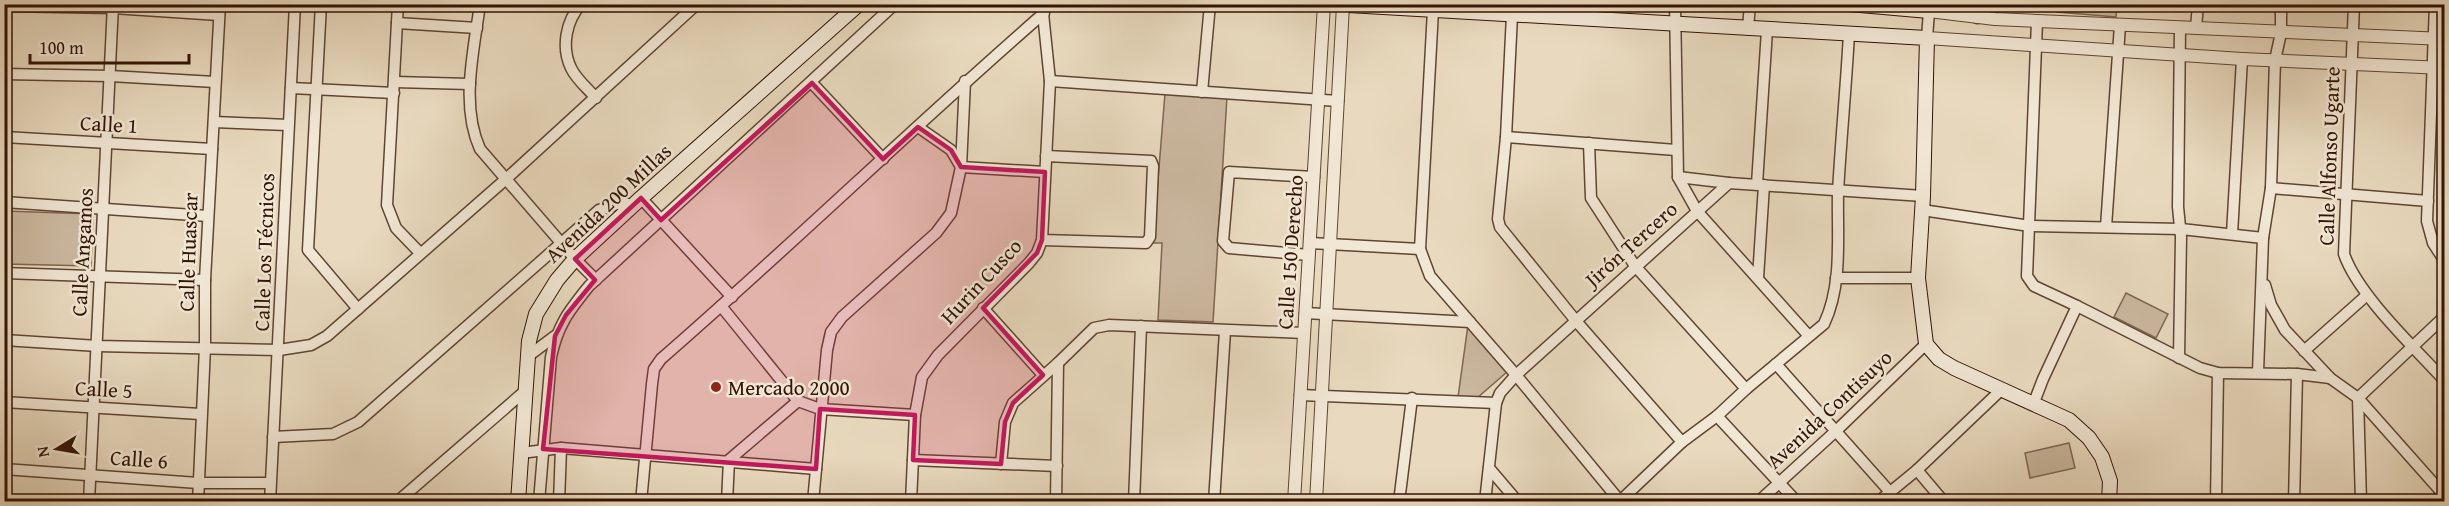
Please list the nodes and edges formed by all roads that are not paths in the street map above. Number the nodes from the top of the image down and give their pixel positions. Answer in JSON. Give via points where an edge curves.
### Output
{"nodes":[{"id":1,"x":295,"y":4,"type":"edge"},
{"id":2,"x":321,"y":4,"type":"edge"},
{"id":3,"x":398,"y":4,"type":"edge"},
{"id":4,"x":480,"y":4,"type":"edge"},
{"id":5,"x":581,"y":4,"type":"edge"},
{"id":6,"x":697,"y":4,"type":"edge"},
{"id":7,"x":895,"y":4,"type":"edge"},
{"id":8,"x":1210,"y":4,"type":"edge"},
{"id":9,"x":1324,"y":4,"type":"edge"},
{"id":10,"x":1675,"y":4,"type":"edge"},
{"id":11,"x":1749,"y":4,"type":"edge"},
{"id":12,"x":1849,"y":4,"type":"edge"},
{"id":13,"x":1978,"y":4,"type":"edge"},
{"id":14,"x":2198,"y":4,"type":"edge"},
{"id":15,"x":2281,"y":4,"type":"edge"},
{"id":16,"x":2354,"y":4,"type":"edge"},
{"id":17,"x":2435,"y":4,"type":"edge"},
{"id":18,"x":1337,"y":5,"type":"edge"},
{"id":19,"x":4,"y":6,"type":"edge"},
{"id":20,"x":113,"y":6,"type":"edge"},
{"id":21,"x":856,"y":6,"type":"edge"},
{"id":22,"x":1903,"y":6,"type":"edge"},
{"id":23,"x":1043,"y":9,"type":"edge"},
{"id":24,"x":220,"y":10,"type":"edge"},
{"id":25,"x":1433,"y":10,"type":"junction"},
{"id":26,"x":1929,"y":11,"type":"junction"},
{"id":27,"x":1512,"y":15,"type":"junction"},
{"id":28,"x":1977,"y":18,"type":"junction"},
{"id":29,"x":2037,"y":21,"type":"junction"},
{"id":30,"x":397,"y":23,"type":"junction"},
{"id":31,"x":1674,"y":23,"type":"junction"},
{"id":32,"x":2120,"y":25,"type":"junction"},
{"id":33,"x":477,"y":28,"type":"junction"},
{"id":34,"x":1748,"y":28,"type":"junction"},
{"id":35,"x":2180,"y":28,"type":"junction"},
{"id":36,"x":2196,"y":28,"type":"junction"},
{"id":37,"x":1767,"y":30,"type":"junction"},
{"id":38,"x":2281,"y":33,"type":"junction"},
{"id":39,"x":1849,"y":34,"type":"junction"},
{"id":40,"x":2352,"y":37,"type":"junction"},
{"id":41,"x":1927,"y":39,"type":"junction"},
{"id":42,"x":2439,"y":39,"type":"edge"},
{"id":43,"x":2037,"y":46,"type":"junction"},
{"id":44,"x":2118,"y":51,"type":"junction"},
{"id":45,"x":2178,"y":55,"type":"junction"},
{"id":46,"x":2242,"y":59,"type":"junction"},
{"id":47,"x":2275,"y":60,"type":"junction"},
{"id":48,"x":2351,"y":63,"type":"junction"},
{"id":49,"x":2438,"y":67,"type":"edge"},
{"id":50,"x":4,"y":74,"type":"edge"},
{"id":51,"x":110,"y":76,"type":"junction"},
{"id":52,"x":965,"y":81,"type":"junction"},
{"id":53,"x":1050,"y":81,"type":"junction"},
{"id":54,"x":215,"y":82,"type":"junction"},
{"id":55,"x":813,"y":83,"type":"junction"},
{"id":56,"x":470,"y":84,"type":"junction"},
{"id":57,"x":394,"y":87,"type":"junction"},
{"id":58,"x":291,"y":88,"type":"junction"},
{"id":59,"x":316,"y":89,"type":"junction"},
{"id":60,"x":1202,"y":92,"type":"junction"},
{"id":61,"x":596,"y":98,"type":"junction"},
{"id":62,"x":1319,"y":99,"type":"junction"},
{"id":63,"x":1338,"y":101,"type":"junction"},
{"id":64,"x":214,"y":122,"type":"junction"},
{"id":65,"x":288,"y":125,"type":"junction"},
{"id":66,"x":918,"y":127,"type":"junction"},
{"id":67,"x":4,"y":137,"type":"edge"},
{"id":68,"x":1506,"y":137,"type":"junction"},
{"id":69,"x":1589,"y":143,"type":"junction"},
{"id":70,"x":107,"y":144,"type":"junction"},
{"id":71,"x":212,"y":149,"type":"junction"},
{"id":72,"x":1676,"y":150,"type":"junction"},
{"id":73,"x":1046,"y":156,"type":"junction"},
{"id":74,"x":883,"y":159,"type":"junction"},
{"id":75,"x":961,"y":167,"type":"junction"},
{"id":76,"x":1045,"y":172,"type":"junction"},
{"id":77,"x":1314,"y":177,"type":"junction"},
{"id":78,"x":1678,"y":177,"type":"junction"},
{"id":79,"x":506,"y":179,"type":"junction"},
{"id":80,"x":1729,"y":183,"type":"junction"},
{"id":81,"x":1761,"y":184,"type":"junction"},
{"id":82,"x":2271,"y":188,"type":"junction"},
{"id":83,"x":1839,"y":190,"type":"junction"},
{"id":84,"x":2346,"y":193,"type":"junction"},
{"id":85,"x":638,"y":201,"type":"junction"},
{"id":86,"x":2428,"y":201,"type":"junction"},
{"id":87,"x":4,"y":202,"type":"edge"},
{"id":88,"x":1922,"y":203,"type":"junction"},
{"id":89,"x":104,"y":209,"type":"junction"},
{"id":90,"x":1697,"y":211,"type":"junction"},
{"id":91,"x":208,"y":216,"type":"junction"},
{"id":92,"x":661,"y":220,"type":"junction"},
{"id":93,"x":2030,"y":226,"type":"junction"},
{"id":94,"x":2106,"y":227,"type":"junction"},
{"id":95,"x":2181,"y":229,"type":"junction"},
{"id":96,"x":2232,"y":234,"type":"junction"},
{"id":97,"x":2263,"y":238,"type":"junction"},
{"id":98,"x":1042,"y":240,"type":"junction"},
{"id":99,"x":563,"y":244,"type":"junction"},
{"id":100,"x":1329,"y":244,"type":"junction"},
{"id":101,"x":1309,"y":249,"type":"junction"},
{"id":102,"x":1420,"y":249,"type":"junction"},
{"id":103,"x":420,"y":254,"type":"junction"},
{"id":104,"x":575,"y":260,"type":"junction"},
{"id":105,"x":2445,"y":260,"type":"edge"},
{"id":106,"x":1635,"y":266,"type":"junction"},
{"id":107,"x":4,"y":273,"type":"edge"},
{"id":108,"x":99,"y":275,"type":"junction"},
{"id":109,"x":2262,"y":276,"type":"junction"},
{"id":110,"x":1758,"y":278,"type":"junction"},
{"id":111,"x":1836,"y":278,"type":"junction"},
{"id":112,"x":1918,"y":278,"type":"junction"},
{"id":113,"x":205,"y":280,"type":"junction"},
{"id":114,"x":596,"y":280,"type":"junction"},
{"id":115,"x":2367,"y":295,"type":"junction"},
{"id":116,"x":732,"y":297,"type":"junction"},
{"id":117,"x":721,"y":306,"type":"junction"},
{"id":118,"x":2077,"y":306,"type":"junction"},
{"id":119,"x":983,"y":308,"type":"junction"},
{"id":120,"x":358,"y":309,"type":"junction"},
{"id":121,"x":1305,"y":313,"type":"junction"},
{"id":122,"x":1325,"y":314,"type":"junction"},
{"id":123,"x":2445,"y":317,"type":"edge"},
{"id":124,"x":1576,"y":321,"type":"junction"},
{"id":125,"x":1470,"y":322,"type":"junction"},
{"id":126,"x":1141,"y":326,"type":"junction"},
{"id":127,"x":1226,"y":331,"type":"junction"},
{"id":128,"x":1304,"y":333,"type":"junction"},
{"id":129,"x":1809,"y":335,"type":"junction"},
{"id":130,"x":555,"y":336,"type":"junction"},
{"id":131,"x":4,"y":340,"type":"edge"},
{"id":132,"x":1926,"y":344,"type":"junction"},
{"id":133,"x":98,"y":346,"type":"junction"},
{"id":134,"x":2413,"y":346,"type":"junction"},
{"id":135,"x":205,"y":347,"type":"junction"},
{"id":136,"x":279,"y":350,"type":"junction"},
{"id":137,"x":2304,"y":351,"type":"junction"},
{"id":138,"x":527,"y":357,"type":"junction"},
{"id":139,"x":2179,"y":358,"type":"junction"},
{"id":140,"x":1058,"y":363,"type":"junction"},
{"id":141,"x":1776,"y":364,"type":"junction"},
{"id":142,"x":2258,"y":372,"type":"junction"},
{"id":143,"x":2218,"y":373,"type":"junction"},
{"id":144,"x":2297,"y":374,"type":"junction"},
{"id":145,"x":1043,"y":375,"type":"junction"},
{"id":146,"x":1516,"y":375,"type":"junction"},
{"id":147,"x":2330,"y":378,"type":"junction"},
{"id":148,"x":2445,"y":380,"type":"edge"},
{"id":149,"x":1746,"y":389,"type":"junction"},
{"id":150,"x":525,"y":390,"type":"junction"},
{"id":151,"x":2001,"y":390,"type":"junction"},
{"id":152,"x":1300,"y":395,"type":"junction"},
{"id":153,"x":1323,"y":396,"type":"junction"},
{"id":154,"x":1412,"y":398,"type":"junction"},
{"id":155,"x":2358,"y":398,"type":"junction"},
{"id":156,"x":798,"y":401,"type":"junction"},
{"id":157,"x":4,"y":402,"type":"edge"},
{"id":158,"x":1496,"y":403,"type":"junction"},
{"id":159,"x":2033,"y":405,"type":"junction"},
{"id":160,"x":95,"y":409,"type":"junction"},
{"id":161,"x":820,"y":409,"type":"junction"},
{"id":162,"x":200,"y":414,"type":"junction"},
{"id":163,"x":915,"y":415,"type":"junction"},
{"id":164,"x":1717,"y":416,"type":"junction"},
{"id":165,"x":1837,"y":430,"type":"junction"},
{"id":166,"x":273,"y":437,"type":"junction"},
{"id":167,"x":1682,"y":442,"type":"junction"},
{"id":168,"x":561,"y":448,"type":"junction"},
{"id":169,"x":543,"y":449,"type":"junction"},
{"id":170,"x":521,"y":453,"type":"junction"},
{"id":171,"x":644,"y":455,"type":"junction"},
{"id":172,"x":729,"y":460,"type":"junction"},
{"id":173,"x":913,"y":460,"type":"junction"},
{"id":174,"x":1001,"y":464,"type":"junction"},
{"id":175,"x":1057,"y":466,"type":"junction"},
{"id":176,"x":1489,"y":468,"type":"junction"},
{"id":177,"x":816,"y":469,"type":"junction"},
{"id":178,"x":4,"y":470,"type":"edge"},
{"id":179,"x":1917,"y":470,"type":"junction"},
{"id":180,"x":92,"y":474,"type":"junction"},
{"id":181,"x":198,"y":483,"type":"junction"},
{"id":182,"x":270,"y":483,"type":"junction"},
{"id":183,"x":1778,"y":483,"type":"junction"},
{"id":184,"x":1890,"y":492,"type":"junction"},
{"id":185,"x":2445,"y":495,"type":"edge"},
{"id":186,"x":89,"y":501,"type":"edge"},
{"id":187,"x":198,"y":501,"type":"edge"},
{"id":188,"x":270,"y":501,"type":"edge"},
{"id":189,"x":397,"y":501,"type":"edge"},
{"id":190,"x":518,"y":501,"type":"edge"},
{"id":191,"x":539,"y":501,"type":"edge"},
{"id":192,"x":559,"y":501,"type":"edge"},
{"id":193,"x":641,"y":501,"type":"edge"},
{"id":194,"x":727,"y":501,"type":"edge"},
{"id":195,"x":813,"y":501,"type":"edge"},
{"id":196,"x":911,"y":501,"type":"edge"},
{"id":197,"x":1056,"y":501,"type":"edge"},
{"id":198,"x":1134,"y":501,"type":"edge"},
{"id":199,"x":1214,"y":501,"type":"edge"},
{"id":200,"x":1294,"y":501,"type":"edge"},
{"id":201,"x":1316,"y":501,"type":"edge"},
{"id":202,"x":1399,"y":501,"type":"edge"},
{"id":203,"x":1485,"y":501,"type":"edge"},
{"id":204,"x":1518,"y":501,"type":"edge"},
{"id":205,"x":1619,"y":501,"type":"edge"},
{"id":206,"x":1758,"y":501,"type":"edge"},
{"id":207,"x":1797,"y":501,"type":"edge"},
{"id":208,"x":1878,"y":501,"type":"edge"},
{"id":209,"x":1944,"y":501,"type":"edge"},
{"id":210,"x":2109,"y":501,"type":"edge"},
{"id":211,"x":2216,"y":501,"type":"edge"},
{"id":212,"x":2294,"y":501,"type":"edge"},
{"id":213,"x":2361,"y":501,"type":"edge"}],
"edges":[{"from":1,"to":58,"type":"street","name":"Calle Los Técnicos"},
{"from":2,"to":59,"type":"street"},
{"from":3,"to":30,"type":"street"},
{"from":4,"to":33,"type":"street"},
{"from":5,"to":61,"type":"street","via":[[566,32],[568,58],[571,68]]},
{"from":6,"to":61,"type":"street"},
{"from":7,"to":55,"type":"street"},
{"from":8,"to":60,"type":"street"},
{"from":9,"to":62,"type":"street","name":"Calle 150 Derecho"},
{"from":10,"to":31,"type":"street"},
{"from":11,"to":34,"type":"street"},
{"from":12,"to":22,"type":"main road"},
{"from":13,"to":28,"type":"street"},
{"from":14,"to":36,"type":"street"},
{"from":15,"to":38,"type":"street"},
{"from":16,"to":40,"type":"street","name":"Calle Alfonso Ugarte"},
{"from":17,"to":42,"type":"street"},
{"from":18,"to":25,"type":"main road"},
{"from":18,"to":63,"type":"street","name":"Calle 150 Derecho"},
{"from":19,"to":20,"type":"street"},
{"from":20,"to":24,"type":"street"},
{"from":20,"to":51,"type":"street","name":"Calle Angamos"},
{"from":21,"to":85,"type":"main road","name":"Avenida 200 Millas"},
{"from":22,"to":26,"type":"main road"},
{"from":23,"to":52,"type":"street"},
{"from":23,"to":53,"type":"street","name":"Hurin Cusco"},
{"from":24,"to":54,"type":"street","name":"Calle Huascar"},
{"from":25,"to":27,"type":"main road"},
{"from":25,"to":102,"type":"street"},
{"from":26,"to":28,"type":"street"},
{"from":26,"to":41,"type":"street"},
{"from":27,"to":31,"type":"main road"},
{"from":27,"to":68,"type":"street"},
{"from":28,"to":29,"type":"street"},
{"from":29,"to":32,"type":"street"},
{"from":29,"to":43,"type":"street"},
{"from":30,"to":33,"type":"street"},
{"from":30,"to":57,"type":"street"},
{"from":31,"to":34,"type":"main road"},
{"from":31,"to":72,"type":"street"},
{"from":32,"to":35,"type":"street"},
{"from":32,"to":44,"type":"street"},
{"from":33,"to":56,"type":"street"},
{"from":34,"to":37,"type":"main road"},
{"from":35,"to":36,"type":"street"},
{"from":35,"to":45,"type":"street"},
{"from":36,"to":38,"type":"street"},
{"from":37,"to":39,"type":"main road"},
{"from":37,"to":81,"type":"street"},
{"from":38,"to":40,"type":"street"},
{"from":38,"to":47,"type":"street"},
{"from":39,"to":41,"type":"main road"},
{"from":39,"to":83,"type":"street"},
{"from":40,"to":42,"type":"street"},
{"from":40,"to":48,"type":"street","name":"Calle Alfonso Ugarte"},
{"from":41,"to":43,"type":"street"},
{"from":41,"to":88,"type":"main road"},
{"from":42,"to":49,"type":"street"},
{"from":43,"to":44,"type":"street"},
{"from":43,"to":93,"type":"street"},
{"from":44,"to":45,"type":"street"},
{"from":44,"to":94,"type":"street"},
{"from":45,"to":46,"type":"street"},
{"from":45,"to":95,"type":"street"},
{"from":46,"to":47,"type":"street"},
{"from":46,"to":96,"type":"street"},
{"from":47,"to":48,"type":"street"},
{"from":47,"to":82,"type":"street"},
{"from":48,"to":49,"type":"street"},
{"from":48,"to":84,"type":"street","name":"Calle Alfonso Ugarte"},
{"from":49,"to":86,"type":"street"},
{"from":50,"to":51,"type":"street"},
{"from":51,"to":54,"type":"street"},
{"from":51,"to":70,"type":"street","name":"Calle Angamos"},
{"from":52,"to":66,"type":"street"},
{"from":52,"to":75,"type":"street"},
{"from":53,"to":60,"type":"street"},
{"from":53,"to":73,"type":"street","name":"Hurin Cusco"},
{"from":54,"to":64,"type":"street","name":"Calle Huascar"},
{"from":55,"to":74,"type":"street"},
{"from":55,"to":92,"type":"street"},
{"from":56,"to":57,"type":"street"},
{"from":56,"to":79,"type":"street","via":[[475,138]]},
{"from":57,"to":59,"type":"street"},
{"from":57,"to":103,"type":"street","via":[[387,205],[396,228]]},
{"from":58,"to":59,"type":"street"},
{"from":58,"to":65,"type":"street","name":"Calle Los Técnicos"},
{"from":59,"to":120,"type":"street","via":[[308,250]]},
{"from":60,"to":62,"type":"street"},
{"from":61,"to":79,"type":"street"},
{"from":62,"to":63,"type":"street"},
{"from":62,"to":77,"type":"street","name":"Calle 150 Derecho"},
{"from":63,"to":100,"type":"street","name":"Calle 150 Derecho"},
{"from":64,"to":65,"type":"street"},
{"from":64,"to":71,"type":"street","name":"Calle Huascar"},
{"from":65,"to":136,"type":"street","name":"Calle Los Técnicos"},
{"from":66,"to":74,"type":"street"},
{"from":66,"to":75,"type":"street","via":[[951,150]]},
{"from":67,"to":70,"type":"street","name":"Calle 1"},
{"from":68,"to":69,"type":"street"},
{"from":68,"to":124,"type":"street","via":[[1500,227]]},
{"from":69,"to":72,"type":"street"},
{"from":69,"to":106,"type":"street","via":[[1591,198]]},
{"from":70,"to":71,"type":"street","name":"Calle 1"},
{"from":70,"to":89,"type":"street","name":"Calle Angamos"},
{"from":71,"to":91,"type":"street","name":"Calle Huascar"},
{"from":72,"to":78,"type":"street"},
{"from":73,"to":76,"type":"street","name":"Hurin Cusco"},
{"from":73,"to":98,"type":"street","via":[[1151,161],[1154,166],[1150,237],[1146,243]]},
{"from":74,"to":116,"type":"street"},
{"from":75,"to":76,"type":"street"},
{"from":75,"to":161,"type":"street","via":[[955,200],[945,222],[842,317],[831,332]]},
{"from":76,"to":98,"type":"street","name":"Hurin Cusco"},
{"from":77,"to":101,"type":"street","name":"Calle 150 Derecho"},
{"from":77,"to":101,"type":"street","via":[[1229,172],[1223,241],[1229,248]]},
{"from":78,"to":80,"type":"street"},
{"from":78,"to":90,"type":"street"},
{"from":79,"to":99,"type":"street"},
{"from":79,"to":103,"type":"street"},
{"from":80,"to":81,"type":"street"},
{"from":80,"to":90,"type":"street","name":"Jirón Tercero"},
{"from":81,"to":83,"type":"street"},
{"from":81,"to":110,"type":"street"},
{"from":82,"to":84,"type":"street"},
{"from":82,"to":97,"type":"street"},
{"from":83,"to":88,"type":"street"},
{"from":83,"to":111,"type":"street"},
{"from":84,"to":86,"type":"street"},
{"from":84,"to":115,"type":"street","name":"Calle Alfonso Ugarte","via":[[2344,254]]},
{"from":85,"to":92,"type":"street"},
{"from":85,"to":99,"type":"street","via":[[599,210]]},
{"from":85,"to":104,"type":"main road","name":"Avenida 200 Millas"},
{"from":86,"to":105,"type":"street","via":[[2429,232]]},
{"from":87,"to":89,"type":"street"},
{"from":88,"to":93,"type":"street"},
{"from":88,"to":112,"type":"main road"},
{"from":89,"to":91,"type":"street"},
{"from":89,"to":108,"type":"street","name":"Calle Angamos"},
{"from":90,"to":106,"type":"street","name":"Jirón Tercero"},
{"from":90,"to":110,"type":"street"},
{"from":91,"to":113,"type":"street","name":"Calle Huascar"},
{"from":92,"to":114,"type":"street"},
{"from":92,"to":116,"type":"street"},
{"from":93,"to":94,"type":"street"},
{"from":93,"to":118,"type":"street","via":[[2027,276],[2034,286]]},
{"from":94,"to":95,"type":"street"},
{"from":95,"to":96,"type":"street"},
{"from":95,"to":139,"type":"street"},
{"from":96,"to":97,"type":"street"},
{"from":97,"to":109,"type":"street"},
{"from":98,"to":119,"type":"street","name":"Hurin Cusco","via":[[1029,263]]},
{"from":99,"to":104,"type":"street"},
{"from":99,"to":166,"type":"street","via":[[358,422],[333,434]]},
{"from":100,"to":101,"type":"street"},
{"from":100,"to":102,"type":"street"},
{"from":100,"to":122,"type":"street","name":"Calle 150 Derecho"},
{"from":101,"to":121,"type":"street","name":"Calle 150 Derecho"},
{"from":102,"to":125,"type":"street","via":[[1430,276]]},
{"from":103,"to":120,"type":"street"},
{"from":104,"to":114,"type":"street"},
{"from":104,"to":138,"type":"main road","name":"Avenida 200 Millas","via":[[544,298],[532,328]]},
{"from":106,"to":124,"type":"street","name":"Jirón Tercero"},
{"from":106,"to":149,"type":"street"},
{"from":107,"to":108,"type":"street"},
{"from":108,"to":113,"type":"street"},
{"from":108,"to":133,"type":"street","name":"Calle Angamos"},
{"from":109,"to":137,"type":"street","via":[[2284,330]]},
{"from":109,"to":142,"type":"street"},
{"from":110,"to":129,"type":"street"},
{"from":111,"to":112,"type":"street"},
{"from":111,"to":129,"type":"street","via":[[1824,324]]},
{"from":112,"to":132,"type":"main road"},
{"from":113,"to":135,"type":"street","name":"Calle Huascar"},
{"from":114,"to":130,"type":"street","via":[[566,315]]},
{"from":115,"to":134,"type":"street","name":"Calle Alfonso Ugarte"},
{"from":115,"to":137,"type":"street"},
{"from":116,"to":117,"type":"street"},
{"from":117,"to":156,"type":"street"},
{"from":117,"to":171,"type":"street","via":[[654,369]]},
{"from":118,"to":139,"type":"street"},
{"from":118,"to":159,"type":"street"},
{"from":119,"to":145,"type":"street"},
{"from":119,"to":163,"type":"street","name":"Hurin Cusco","via":[[928,367],[922,377]]},
{"from":120,"to":136,"type":"street","via":[[310,345]]},
{"from":121,"to":122,"type":"street"},
{"from":121,"to":128,"type":"street","name":"Calle 150 Derecho"},
{"from":122,"to":125,"type":"street"},
{"from":122,"to":153,"type":"street","name":"Calle 150 Derecho"},
{"from":123,"to":134,"type":"street"},
{"from":124,"to":146,"type":"street","name":"Jirón Tercero"},
{"from":124,"to":167,"type":"street"},
{"from":125,"to":146,"type":"street"},
{"from":126,"to":127,"type":"street"},
{"from":126,"to":140,"type":"street","via":[[1094,328]]},
{"from":126,"to":198,"type":"street"},
{"from":127,"to":128,"type":"street"},
{"from":127,"to":199,"type":"street"},
{"from":128,"to":152,"type":"street","name":"Calle 150 Derecho"},
{"from":129,"to":141,"type":"street"},
{"from":130,"to":138,"type":"street"},
{"from":130,"to":169,"type":"street"},
{"from":131,"to":133,"type":"street"},
{"from":132,"to":151,"type":"main road","via":[[1939,359]]},
{"from":132,"to":165,"type":"street","name":"Avenida Contisuyo"},
{"from":133,"to":135,"type":"street"},
{"from":133,"to":160,"type":"street","name":"Calle Angamos"},
{"from":134,"to":148,"type":"street","name":"Calle Alfonso Ugarte"},
{"from":134,"to":155,"type":"street"},
{"from":135,"to":136,"type":"street"},
{"from":135,"to":162,"type":"street","name":"Calle Huascar"},
{"from":136,"to":166,"type":"street","name":"Calle Los Técnicos"},
{"from":137,"to":147,"type":"street"},
{"from":138,"to":150,"type":"main road","name":"Avenida 200 Millas"},
{"from":139,"to":143,"type":"street"},
{"from":140,"to":145,"type":"street"},
{"from":140,"to":175,"type":"street"},
{"from":141,"to":149,"type":"street"},
{"from":141,"to":165,"type":"street"},
{"from":142,"to":143,"type":"street"},
{"from":142,"to":144,"type":"street"},
{"from":143,"to":211,"type":"street"},
{"from":144,"to":147,"type":"street"},
{"from":144,"to":212,"type":"street"},
{"from":145,"to":174,"type":"street","via":[[1013,403],[1005,422]]},
{"from":146,"to":158,"type":"street","name":"Jirón Tercero"},
{"from":146,"to":205,"type":"street"},
{"from":147,"to":155,"type":"street"},
{"from":149,"to":164,"type":"street"},
{"from":150,"to":170,"type":"main road","name":"Avenida 200 Millas"},
{"from":150,"to":189,"type":"street"},
{"from":151,"to":159,"type":"main road"},
{"from":151,"to":179,"type":"street"},
{"from":152,"to":153,"type":"street"},
{"from":152,"to":200,"type":"street","name":"Calle 150 Derecho"},
{"from":153,"to":154,"type":"street"},
{"from":153,"to":201,"type":"street","name":"Calle 150 Derecho"},
{"from":154,"to":158,"type":"street"},
{"from":154,"to":202,"type":"street"},
{"from":155,"to":185,"type":"street"},
{"from":155,"to":213,"type":"street"},
{"from":156,"to":161,"type":"street"},
{"from":156,"to":172,"type":"street"},
{"from":157,"to":160,"type":"street","name":"Calle 5"},
{"from":158,"to":176,"type":"street","name":"Jirón Tercero"},
{"from":159,"to":210,"type":"main road","via":[[2069,420],[2089,438],[2102,457],[2110,481]]},
{"from":160,"to":162,"type":"street","name":"Calle 5"},
{"from":160,"to":180,"type":"street","name":"Calle Angamos"},
{"from":161,"to":163,"type":"street"},
{"from":161,"to":177,"type":"street"},
{"from":162,"to":181,"type":"street","name":"Calle Huascar"},
{"from":163,"to":173,"type":"street","name":"Hurin Cusco"},
{"from":164,"to":167,"type":"street"},
{"from":164,"to":183,"type":"street"},
{"from":165,"to":183,"type":"street","name":"Avenida Contisuyo"},
{"from":165,"to":184,"type":"street"},
{"from":166,"to":182,"type":"street","name":"Calle Los Técnicos"},
{"from":167,"to":205,"type":"street"},
{"from":168,"to":169,"type":"street"},
{"from":168,"to":171,"type":"street"},
{"from":168,"to":192,"type":"street"},
{"from":169,"to":170,"type":"street"},
{"from":169,"to":191,"type":"street"},
{"from":170,"to":190,"type":"main road","name":"Avenida 200 Millas"},
{"from":171,"to":172,"type":"street"},
{"from":171,"to":193,"type":"street"},
{"from":172,"to":177,"type":"street"},
{"from":172,"to":194,"type":"street"},
{"from":173,"to":174,"type":"street"},
{"from":173,"to":196,"type":"street","name":"Hurin Cusco"},
{"from":174,"to":175,"type":"street"},
{"from":175,"to":197,"type":"street"},
{"from":176,"to":203,"type":"street","name":"Jirón Tercero"},
{"from":176,"to":204,"type":"street"},
{"from":177,"to":195,"type":"street"},
{"from":178,"to":180,"type":"street","name":"Calle 6"},
{"from":179,"to":184,"type":"street"},
{"from":179,"to":209,"type":"street"},
{"from":180,"to":181,"type":"street","name":"Calle 6"},
{"from":180,"to":186,"type":"street","name":"Calle Angamos"},
{"from":181,"to":182,"type":"street","name":"Calle 6"},
{"from":181,"to":187,"type":"street","name":"Calle Huascar"},
{"from":182,"to":188,"type":"street","name":"Calle Los Técnicos"},
{"from":183,"to":206,"type":"street","name":"Avenida Contisuyo"},
{"from":183,"to":207,"type":"street"},
{"from":184,"to":208,"type":"street"}]}
